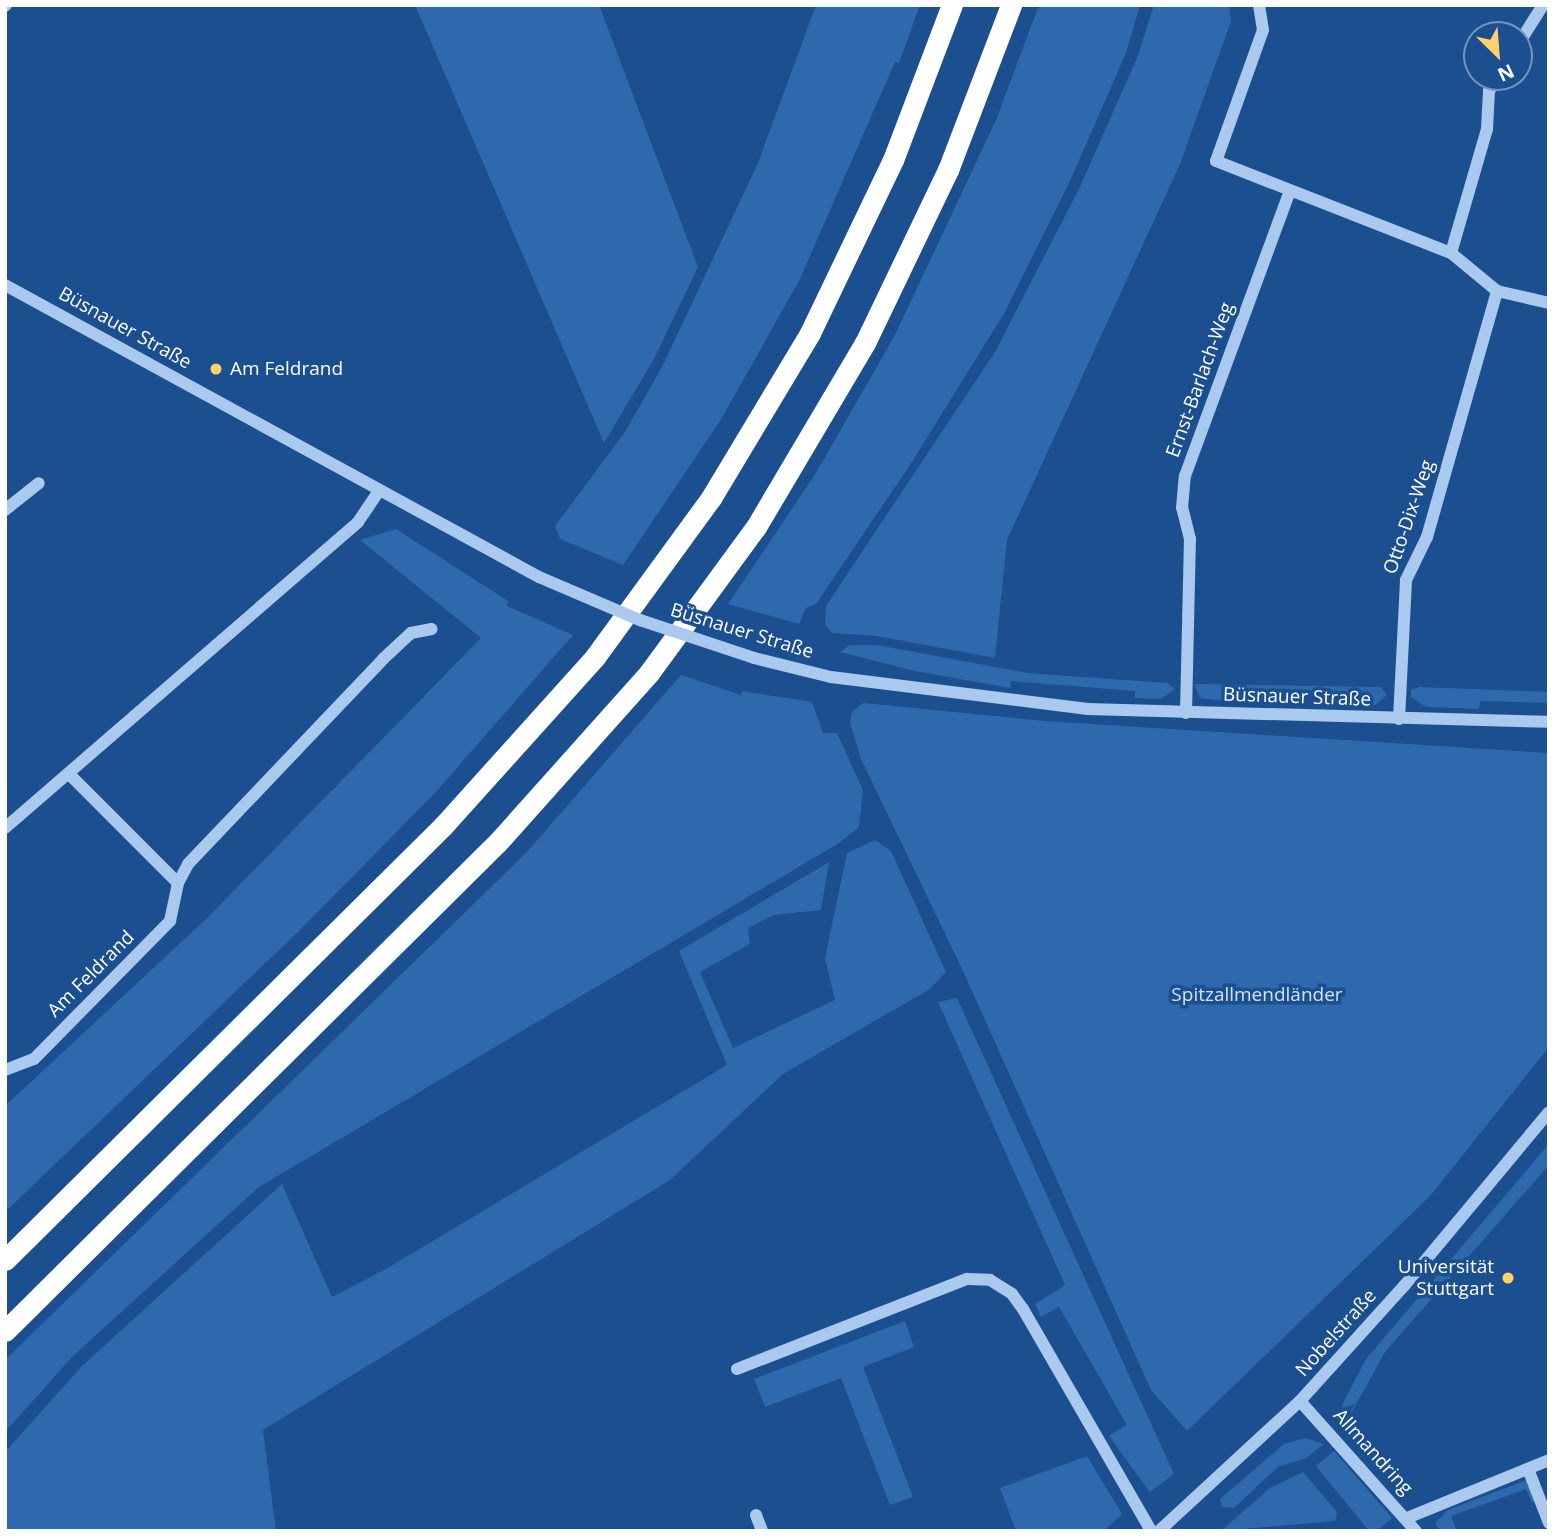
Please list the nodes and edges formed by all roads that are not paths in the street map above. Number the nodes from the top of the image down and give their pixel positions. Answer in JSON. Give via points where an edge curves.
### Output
{"nodes":[{"id":1,"x":952,"y":5,"type":"edge"},
{"id":2,"x":1012,"y":5,"type":"edge"},
{"id":3,"x":1259,"y":5,"type":"edge"},
{"id":4,"x":1543,"y":5,"type":"edge"},
{"id":5,"x":1533,"y":21,"type":"edge"},
{"id":6,"x":1489,"y":91,"type":"edge"},
{"id":7,"x":1289,"y":193,"type":"junction"},
{"id":8,"x":1451,"y":253,"type":"junction"},
{"id":9,"x":5,"y":285,"type":"edge"},
{"id":10,"x":1497,"y":291,"type":"junction"},
{"id":11,"x":1549,"y":303,"type":"edge"},
{"id":12,"x":39,"y":483,"type":"dead end"},
{"id":13,"x":378,"y":492,"type":"junction"},
{"id":14,"x":5,"y":510,"type":"edge"},
{"id":15,"x":432,"y":629,"type":"dead end"},
{"id":16,"x":1186,"y":713,"type":"junction"},
{"id":17,"x":1399,"y":719,"type":"junction"},
{"id":18,"x":1549,"y":722,"type":"edge"},
{"id":19,"x":69,"y":774,"type":"junction"},
{"id":20,"x":5,"y":828,"type":"edge"},
{"id":21,"x":178,"y":883,"type":"junction"},
{"id":22,"x":5,"y":1070,"type":"edge"},
{"id":23,"x":1549,"y":1112,"type":"edge"},
{"id":24,"x":5,"y":1260,"type":"edge"},
{"id":25,"x":5,"y":1331,"type":"edge"},
{"id":26,"x":737,"y":1369,"type":"dead end"},
{"id":27,"x":1300,"y":1401,"type":"junction"},
{"id":28,"x":1549,"y":1460,"type":"edge"},
{"id":29,"x":1528,"y":1469,"type":"junction"},
{"id":30,"x":757,"y":1515,"type":"dead end"},
{"id":31,"x":1407,"y":1518,"type":"junction"},
{"id":32,"x":1549,"y":1523,"type":"edge"},
{"id":33,"x":762,"y":1531,"type":"edge"},
{"id":34,"x":1151,"y":1531,"type":"edge"},
{"id":35,"x":1160,"y":1531,"type":"edge"},
{"id":36,"x":1416,"y":1531,"type":"edge"}],
"edges":[{"from":1,"to":24,"type":"highway","via":[[893,160],[810,333],[711,498],[595,657],[443,826]]},
{"from":2,"to":25,"type":"highway","via":[[948,170],[865,343],[757,527],[649,673],[498,842]]},
{"from":3,"to":7,"type":"street","via":[[1263,30],[1216,161]]},
{"from":4,"to":5,"type":"street"},
{"from":6,"to":8,"type":"street","via":[[1487,129]]},
{"from":7,"to":8,"type":"street"},
{"from":7,"to":16,"type":"street","name":"Ernst-Barlach-Weg","via":[[1185,476],[1182,508],[1190,539]]},
{"from":8,"to":10,"type":"street"},
{"from":9,"to":13,"type":"street","name":"Büsnauer Straße"},
{"from":10,"to":11,"type":"street"},
{"from":10,"to":17,"type":"street","name":"Otto-Dix-Weg","via":[[1426,537],[1406,580]]},
{"from":12,"to":14,"type":"street"},
{"from":13,"to":16,"type":"street","name":"Büsnauer Straße","bridge":true,"via":[[539,577],[640,620],[754,658],[831,677],[925,691],[1088,709]]},
{"from":13,"to":19,"type":"street","via":[[358,522],[135,711]]},
{"from":15,"to":21,"type":"street","name":"Am Feldrand","via":[[411,633],[383,659],[188,864]]},
{"from":16,"to":17,"type":"street","name":"Büsnauer Straße"},
{"from":17,"to":18,"type":"street","name":"Büsnauer Straße"},
{"from":19,"to":20,"type":"street"},
{"from":19,"to":21,"type":"street"},
{"from":21,"to":22,"type":"street","name":"Am Feldrand","via":[[170,921],[34,1059]]},
{"from":23,"to":27,"type":"street","name":"Nobelstraße","via":[[1404,1286]]},
{"from":26,"to":34,"type":"street","via":[[967,1279],[990,1280],[1012,1294],[1023,1309]]},
{"from":27,"to":31,"type":"street","name":"Allmandring"},
{"from":27,"to":35,"type":"street","name":"Nobelstraße"},
{"from":28,"to":29,"type":"street"},
{"from":29,"to":31,"type":"street"},
{"from":29,"to":32,"type":"street"},
{"from":30,"to":33,"type":"street"},
{"from":31,"to":36,"type":"street","name":"Allmandring"}]}
